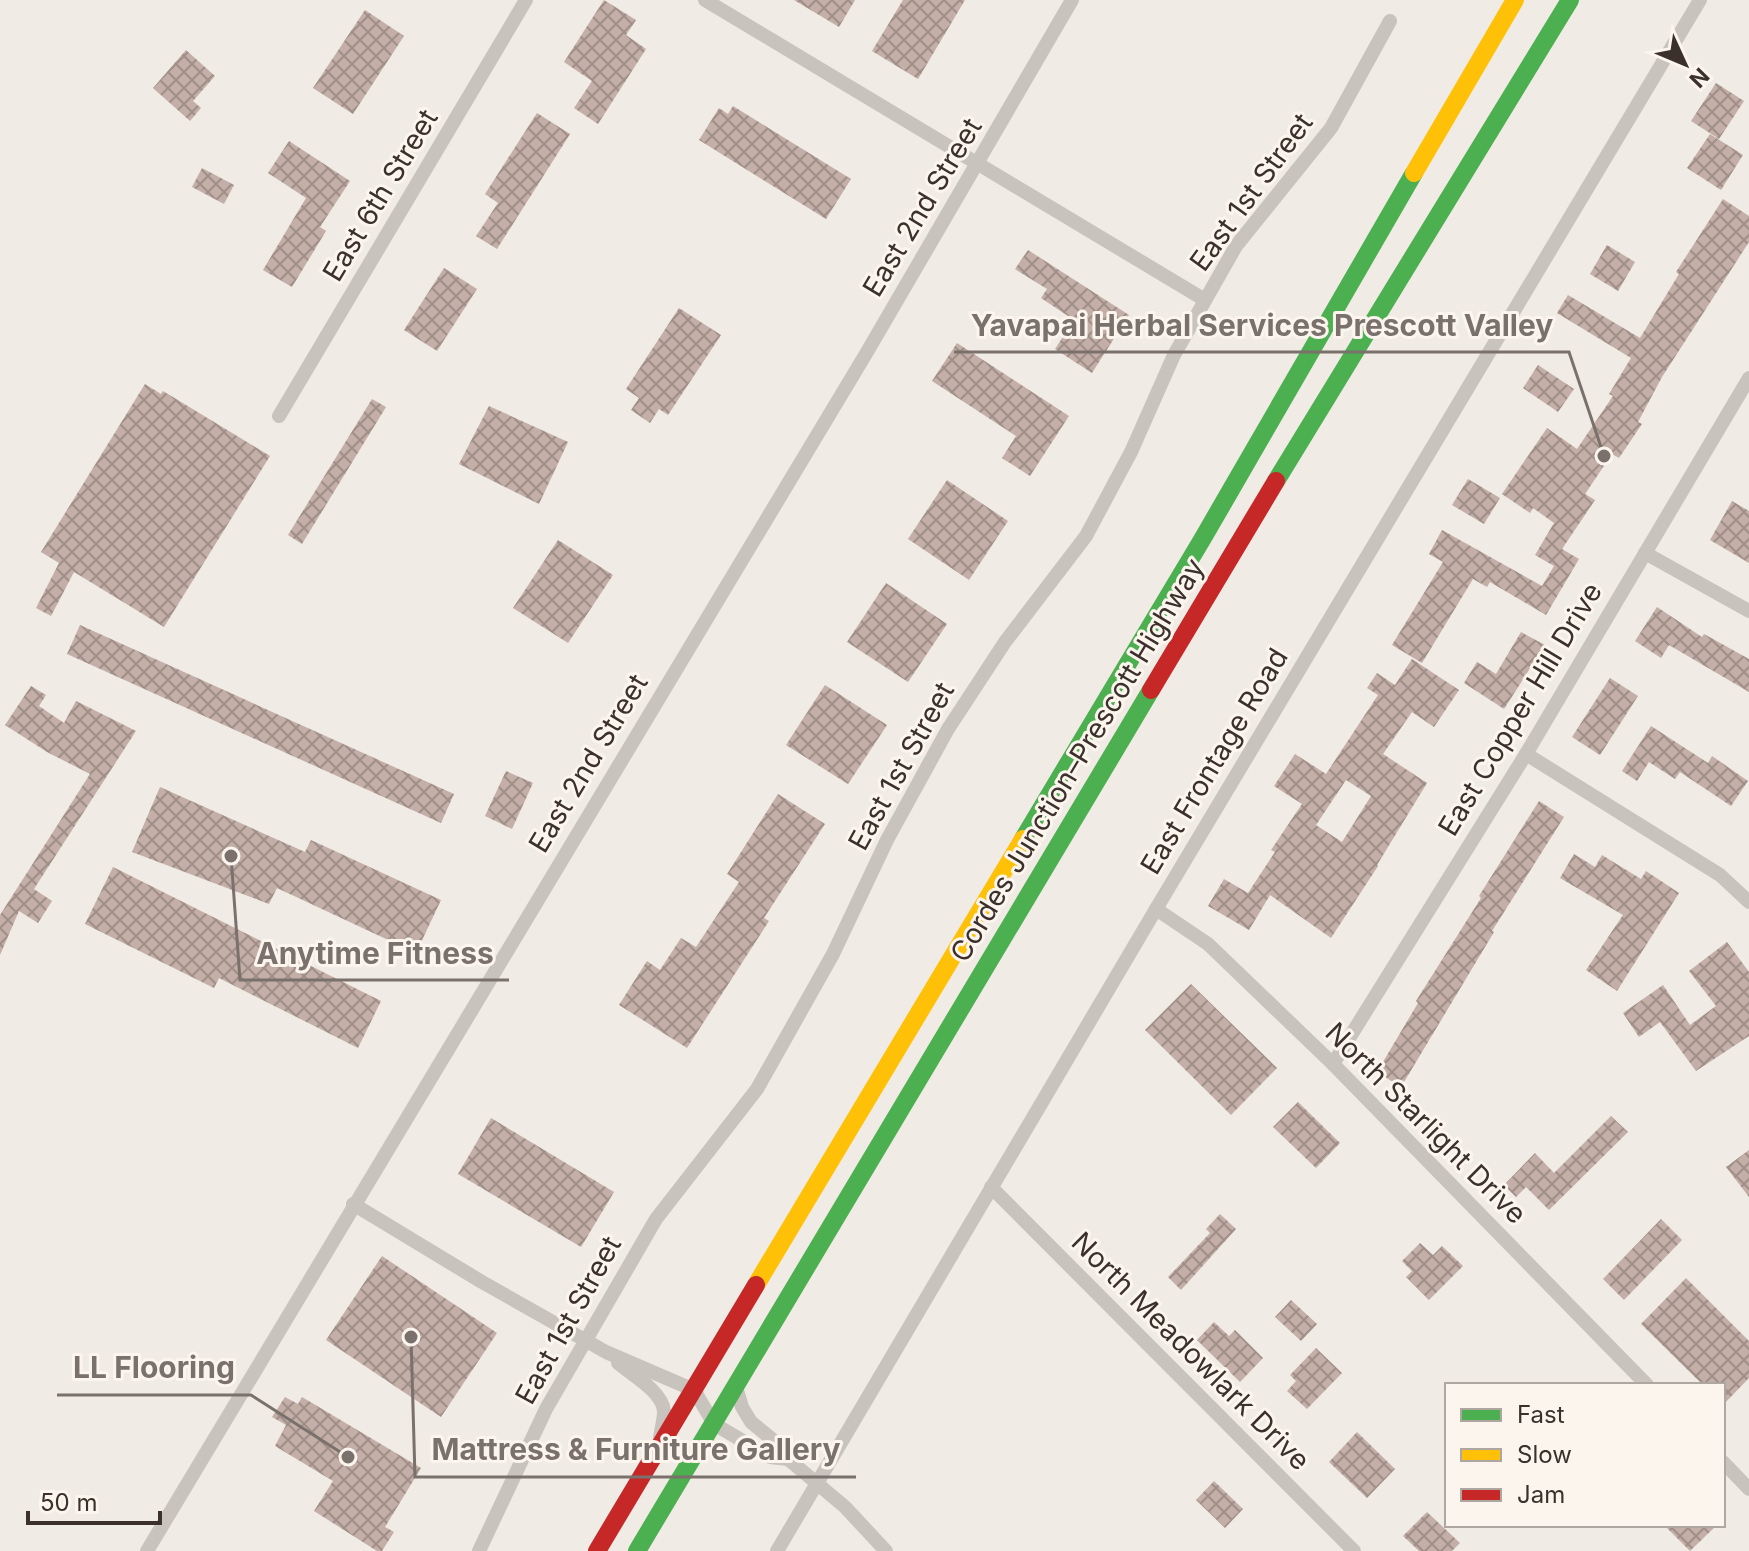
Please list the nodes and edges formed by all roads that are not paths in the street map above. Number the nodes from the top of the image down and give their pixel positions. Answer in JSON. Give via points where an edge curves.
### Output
{"nodes":[{"id":1,"x":526,"y":0,"type":"edge"},
{"id":2,"x":705,"y":0,"type":"edge"},
{"id":3,"x":1072,"y":0,"type":"edge"},
{"id":4,"x":1515,"y":0,"type":"edge"},
{"id":5,"x":1570,"y":0,"type":"edge"},
{"id":6,"x":1700,"y":0,"type":"edge"},
{"id":7,"x":1390,"y":21,"type":"dead end"},
{"id":8,"x":978,"y":164,"type":"junction"},
{"id":9,"x":1205,"y":300,"type":"junction"},
{"id":10,"x":1749,"y":378,"type":"edge"},
{"id":11,"x":279,"y":416,"type":"dead end"},
{"id":12,"x":1645,"y":553,"type":"junction"},
{"id":13,"x":1749,"y":611,"type":"edge"},
{"id":14,"x":1526,"y":754,"type":"junction"},
{"id":15,"x":1749,"y":902,"type":"edge"},
{"id":16,"x":1156,"y":909,"type":"junction"},
{"id":17,"x":1333,"y":1064,"type":"junction"},
{"id":18,"x":991,"y":1187,"type":"junction"},
{"id":19,"x":353,"y":1204,"type":"junction"},
{"id":20,"x":586,"y":1341,"type":"junction"},
{"id":21,"x":606,"y":1352,"type":"junction"},
{"id":22,"x":1645,"y":1383,"type":"edge"},
{"id":23,"x":736,"y":1387,"type":"junction"},
{"id":24,"x":694,"y":1390,"type":"junction"},
{"id":25,"x":714,"y":1424,"type":"junction"},
{"id":26,"x":658,"y":1448,"type":"junction"},
{"id":27,"x":788,"y":1459,"type":"junction"},
{"id":28,"x":1725,"y":1464,"type":"edge"},
{"id":29,"x":818,"y":1483,"type":"junction"},
{"id":30,"x":1749,"y":1489,"type":"edge"},
{"id":31,"x":147,"y":1551,"type":"edge"},
{"id":32,"x":479,"y":1551,"type":"edge"},
{"id":33,"x":597,"y":1551,"type":"edge"},
{"id":34,"x":637,"y":1551,"type":"edge"},
{"id":35,"x":777,"y":1551,"type":"edge"},
{"id":36,"x":886,"y":1551,"type":"edge"},
{"id":37,"x":1354,"y":1551,"type":"edge"}],
"edges":[{"from":1,"to":11,"type":"street","name":"East 6th Street"},
{"from":2,"to":8,"type":"street"},
{"from":3,"to":8,"type":"street","name":"East 2nd Street"},
{"from":4,"to":24,"type":"main road","name":"Cordes Junction–Prescott Highway","via":[[1211,525]]},
{"from":5,"to":23,"type":"main road","name":"Cordes Junction–Prescott Highway","via":[[1306,431]]},
{"from":6,"to":16,"type":"street","name":"East Frontage Road"},
{"from":7,"to":9,"type":"street","name":"East 1st Street","via":[[1331,128],[1236,246]]},
{"from":8,"to":9,"type":"street"},
{"from":8,"to":19,"type":"street","name":"East 2nd Street"},
{"from":9,"to":20,"type":"street","name":"East 1st Street","via":[[1086,536],[1005,642],[948,729],[757,1089],[656,1219]]},
{"from":10,"to":12,"type":"street","name":"East Copper Hill Drive"},
{"from":12,"to":13,"type":"street"},
{"from":12,"to":14,"type":"street","name":"East Copper Hill Drive"},
{"from":14,"to":15,"type":"street","via":[[1720,875]]},
{"from":14,"to":17,"type":"street","name":"East Copper Hill Drive"},
{"from":16,"to":17,"type":"street","name":"North Starlight Drive","via":[[1208,944]]},
{"from":16,"to":18,"type":"street","name":"East Frontage Road"},
{"from":17,"to":22,"type":"street","name":"North Starlight Drive"},
{"from":18,"to":29,"type":"street","name":"East Frontage Road"},
{"from":18,"to":37,"type":"street","name":"North Meadowlark Drive"},
{"from":19,"to":20,"type":"street"},
{"from":19,"to":31,"type":"street","name":"East 2nd Street"},
{"from":20,"to":21,"type":"street"},
{"from":20,"to":32,"type":"street","name":"East 1st Street","via":[[546,1409]]},
{"from":21,"to":24,"type":"street"},
{"from":21,"to":26,"type":"street","via":[[662,1404]]},
{"from":23,"to":25,"type":"main road","name":"Cordes Junction–Prescott Highway"},
{"from":23,"to":27,"type":"street","via":[[746,1414]]},
{"from":24,"to":25,"type":"street"},
{"from":24,"to":26,"type":"main road","name":"Cordes Junction–Prescott Highway"},
{"from":25,"to":27,"type":"street","via":[[770,1457]]},
{"from":25,"to":34,"type":"main road","name":"Cordes Junction–Prescott Highway"},
{"from":26,"to":33,"type":"main road","name":"Cordes Junction–Prescott Highway"},
{"from":27,"to":29,"type":"street"},
{"from":28,"to":30,"type":"street"},
{"from":29,"to":35,"type":"street","name":"East Frontage Road"},
{"from":29,"to":36,"type":"street"}]}
